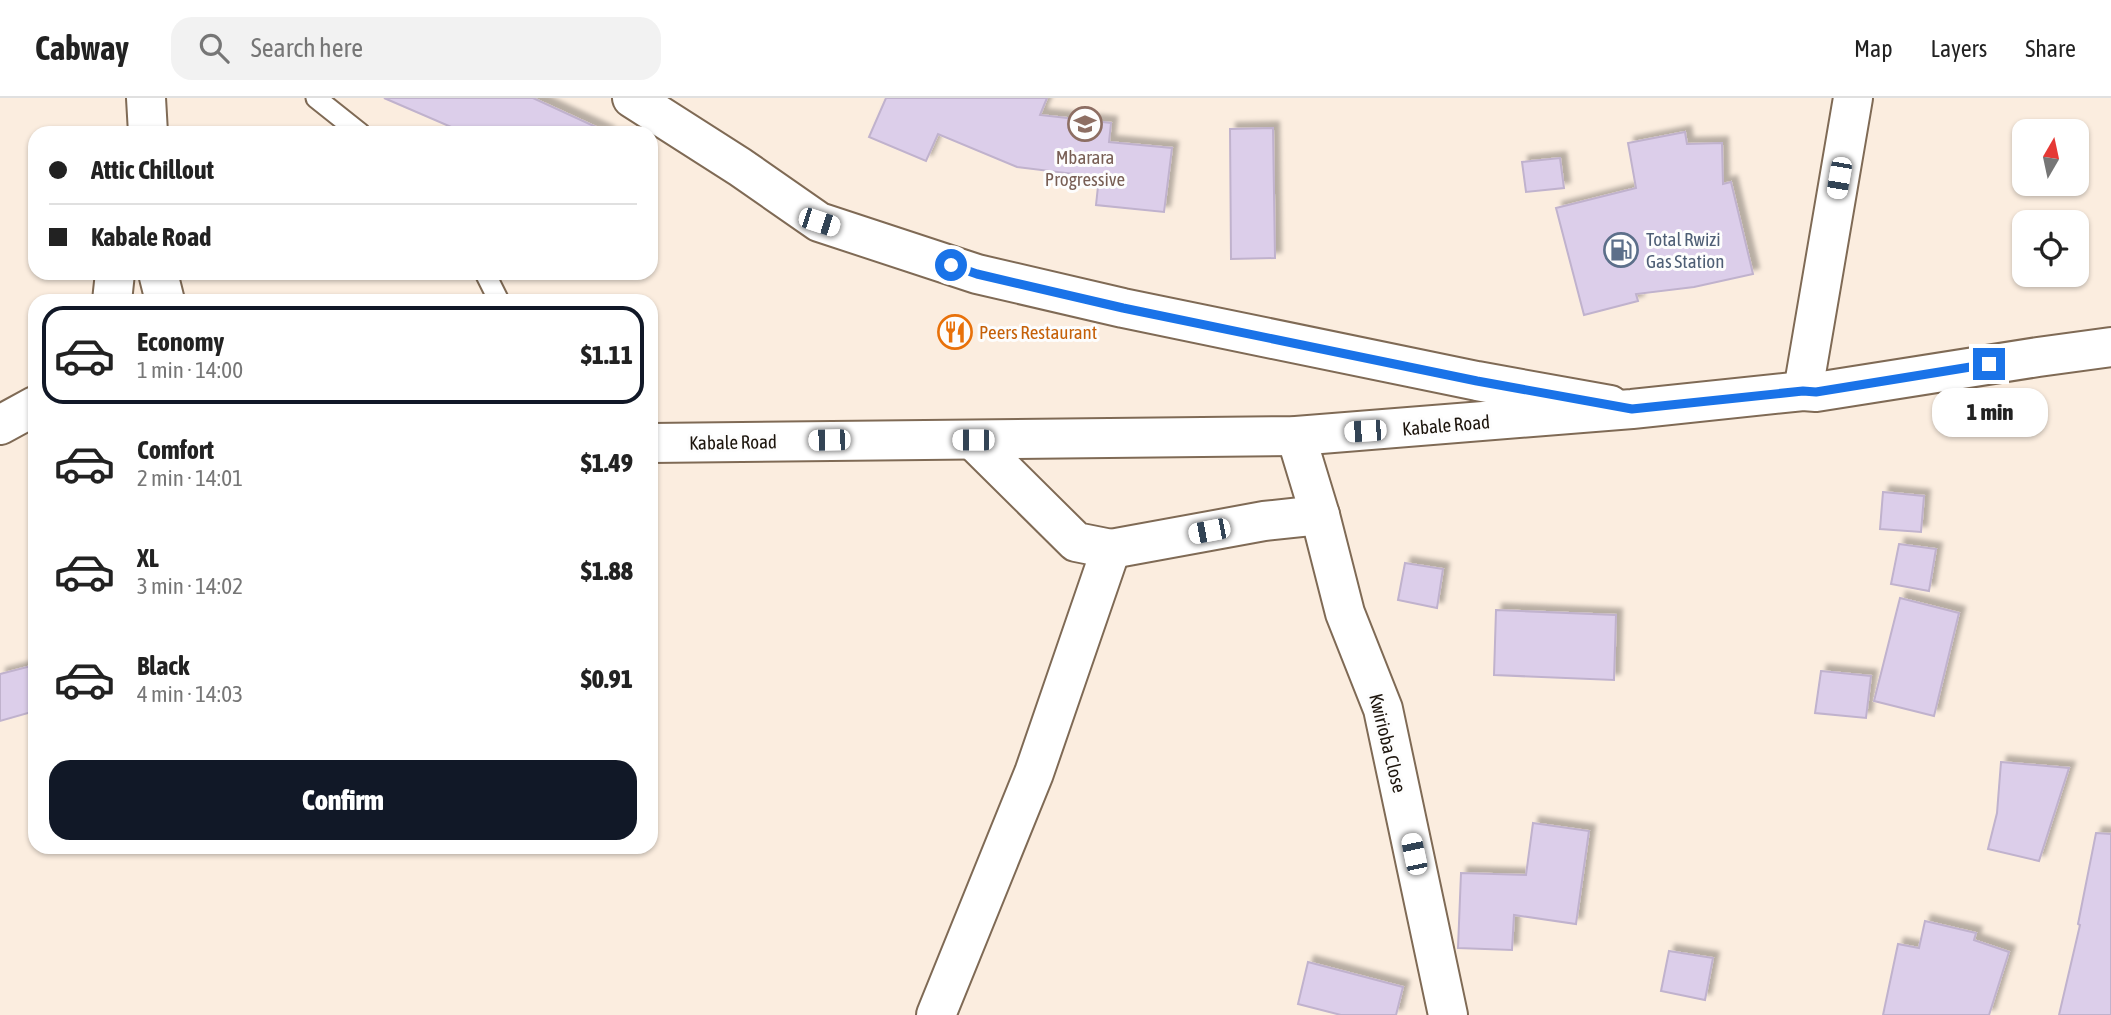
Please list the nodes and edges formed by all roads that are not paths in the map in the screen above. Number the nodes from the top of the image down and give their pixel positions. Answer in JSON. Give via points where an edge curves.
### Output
{"nodes":[{"id":1,"x":126,"y":98,"type":"edge"},
{"id":2,"x":146,"y":98,"type":"edge"},
{"id":3,"x":316,"y":98,"type":"edge"},
{"id":4,"x":632,"y":98,"type":"edge"},
{"id":5,"x":1853,"y":98,"type":"edge"},
{"id":6,"x":127,"y":126,"type":"edge"},
{"id":7,"x":148,"y":126,"type":"edge"},
{"id":8,"x":351,"y":126,"type":"edge"},
{"id":9,"x":2111,"y":347,"type":"edge"},
{"id":10,"x":1803,"y":391,"type":"junction"},
{"id":11,"x":1632,"y":409,"type":"junction"},
{"id":12,"x":28,"y":410,"type":"edge"},
{"id":13,"x":0,"y":425,"type":"edge"},
{"id":14,"x":0,"y":433,"type":"edge"},
{"id":15,"x":28,"y":434,"type":"edge"},
{"id":16,"x":1296,"y":436,"type":"junction"},
{"id":17,"x":973,"y":440,"type":"junction"},
{"id":18,"x":658,"y":443,"type":"edge"},
{"id":19,"x":1320,"y":515,"type":"junction"},
{"id":20,"x":1111,"y":549,"type":"junction"},
{"id":21,"x":936,"y":1015,"type":"edge"},
{"id":22,"x":1448,"y":1015,"type":"edge"}],
"edges":[{"from":1,"to":6,"type":"street"},
{"from":2,"to":7,"type":"street"},
{"from":3,"to":8,"type":"lane"},
{"from":4,"to":11,"type":"street","via":[[819,222],[977,274],[1477,381]]},
{"from":5,"to":10,"type":"street"},
{"from":9,"to":10,"type":"street","name":"Kabale Road"},
{"from":10,"to":11,"type":"street","name":"Kabale Road"},
{"from":11,"to":16,"type":"street","name":"Kabale Road"},
{"from":12,"to":13,"type":"street"},
{"from":14,"to":15,"type":"street"},
{"from":16,"to":17,"type":"street","name":"Kabale Road"},
{"from":16,"to":19,"type":"street","name":"Kwirioba Close"},
{"from":17,"to":18,"type":"street","name":"Kabale Road"},
{"from":17,"to":20,"type":"street","via":[[1076,542]]},
{"from":19,"to":20,"type":"street"},
{"from":19,"to":22,"type":"street","name":"Kwirioba Close","via":[[1345,613],[1383,709]]},
{"from":20,"to":21,"type":"street","via":[[1034,773]]}]}
